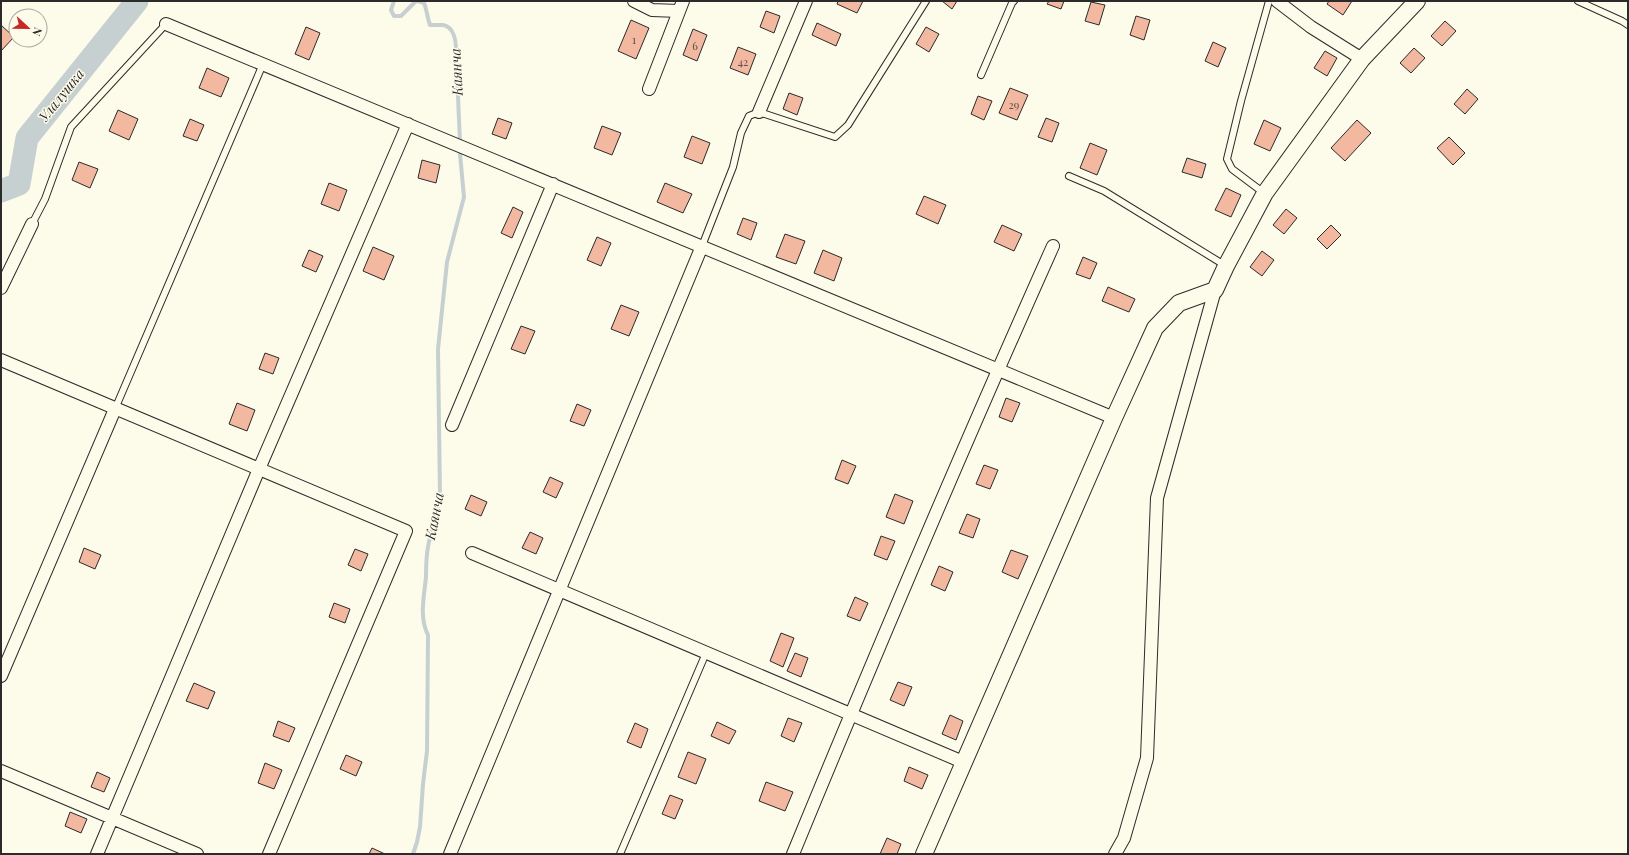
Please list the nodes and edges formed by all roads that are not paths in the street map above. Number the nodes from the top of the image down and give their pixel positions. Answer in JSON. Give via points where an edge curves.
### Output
{"nodes":[{"id":1,"x":634,"y":1,"type":"edge"},
{"id":2,"x":806,"y":1,"type":"edge"},
{"id":3,"x":926,"y":1,"type":"edge"},
{"id":4,"x":1014,"y":1,"type":"edge"},
{"id":5,"x":1269,"y":1,"type":"edge"},
{"id":6,"x":1277,"y":1,"type":"edge"},
{"id":7,"x":1417,"y":1,"type":"edge"},
{"id":8,"x":1578,"y":1,"type":"edge"},
{"id":9,"x":681,"y":6,"type":"edge"},
{"id":10,"x":166,"y":24,"type":"joint"},
{"id":11,"x":1628,"y":25,"type":"edge"},
{"id":12,"x":1362,"y":59,"type":"junction"},
{"id":13,"x":263,"y":64,"type":"junction"},
{"id":14,"x":981,"y":75,"type":"dead end"},
{"id":15,"x":649,"y":89,"type":"dead end"},
{"id":16,"x":759,"y":112,"type":"junction"},
{"id":17,"x":408,"y":124,"type":"junction"},
{"id":18,"x":1069,"y":176,"type":"dead end"},
{"id":19,"x":553,"y":184,"type":"junction"},
{"id":20,"x":1265,"y":194,"type":"junction"},
{"id":21,"x":32,"y":224,"type":"joint"},
{"id":22,"x":702,"y":246,"type":"junction"},
{"id":23,"x":1053,"y":246,"type":"dead end"},
{"id":24,"x":1226,"y":266,"type":"junction"},
{"id":25,"x":1,"y":288,"type":"edge"},
{"id":26,"x":1215,"y":290,"type":"junction"},
{"id":27,"x":1,"y":360,"type":"edge"},
{"id":28,"x":998,"y":369,"type":"junction"},
{"id":29,"x":115,"y":409,"type":"junction"},
{"id":30,"x":1114,"y":418,"type":"junction"},
{"id":31,"x":452,"y":425,"type":"dead end"},
{"id":32,"x":259,"y":468,"type":"junction"},
{"id":33,"x":472,"y":553,"type":"dead end"},
{"id":34,"x":558,"y":590,"type":"junction"},
{"id":35,"x":706,"y":653,"type":"junction"},
{"id":36,"x":1,"y":676,"type":"edge"},
{"id":37,"x":850,"y":715,"type":"junction"},
{"id":38,"x":963,"y":762,"type":"junction"},
{"id":39,"x":1,"y":771,"type":"edge"},
{"id":40,"x":112,"y":818,"type":"junction"},
{"id":41,"x":96,"y":854,"type":"edge"},
{"id":42,"x":197,"y":854,"type":"edge"},
{"id":43,"x":269,"y":854,"type":"edge"},
{"id":44,"x":450,"y":854,"type":"edge"},
{"id":45,"x":620,"y":854,"type":"edge"},
{"id":46,"x":793,"y":854,"type":"edge"},
{"id":47,"x":924,"y":854,"type":"edge"},
{"id":48,"x":1115,"y":854,"type":"edge"}],
"edges":[{"from":1,"to":9,"type":"street","via":[[652,10]]},
{"from":2,"to":16,"type":"street"},
{"from":3,"to":16,"type":"lane","via":[[848,125],[835,137]]},
{"from":4,"to":14,"type":"lane"},
{"from":5,"to":20,"type":"lane","via":[[1240,102],[1227,159],[1232,169]]},
{"from":6,"to":12,"type":"street","via":[[1311,27]]},
{"from":7,"to":12,"type":"street"},
{"from":8,"to":11,"type":"lane"},
{"from":9,"to":15,"type":"street"},
{"from":10,"to":13,"type":"street"},
{"from":10,"to":21,"type":"lane","via":[[71,127],[45,199]]},
{"from":12,"to":20,"type":"street"},
{"from":13,"to":17,"type":"street"},
{"from":13,"to":29,"type":"lane"},
{"from":16,"to":22,"type":"lane","via":[[749,116],[741,133],[733,167]]},
{"from":17,"to":19,"type":"street"},
{"from":17,"to":32,"type":"street"},
{"from":18,"to":24,"type":"lane","via":[[1104,191]]},
{"from":19,"to":22,"type":"street"},
{"from":19,"to":31,"type":"street"},
{"from":20,"to":24,"type":"street"},
{"from":21,"to":25,"type":"street"},
{"from":22,"to":28,"type":"street"},
{"from":22,"to":34,"type":"street"},
{"from":23,"to":28,"type":"street"},
{"from":24,"to":26,"type":"street"},
{"from":26,"to":30,"type":"street","via":[[1180,303],[1155,328]]},
{"from":26,"to":48,"type":"street","via":[[1157,498],[1147,758],[1124,838]]},
{"from":27,"to":29,"type":"street"},
{"from":28,"to":30,"type":"street"},
{"from":28,"to":37,"type":"street"},
{"from":29,"to":32,"type":"street"},
{"from":29,"to":36,"type":"street"},
{"from":30,"to":38,"type":"street"},
{"from":32,"to":40,"type":"street"},
{"from":32,"to":43,"type":"street","via":[[406,531]]},
{"from":33,"to":34,"type":"street"},
{"from":34,"to":35,"type":"street"},
{"from":34,"to":44,"type":"street"},
{"from":35,"to":37,"type":"street"},
{"from":35,"to":45,"type":"lane"},
{"from":37,"to":38,"type":"street"},
{"from":37,"to":46,"type":"street"},
{"from":38,"to":47,"type":"street"},
{"from":39,"to":40,"type":"street"},
{"from":40,"to":41,"type":"street"},
{"from":40,"to":42,"type":"street"}]}
